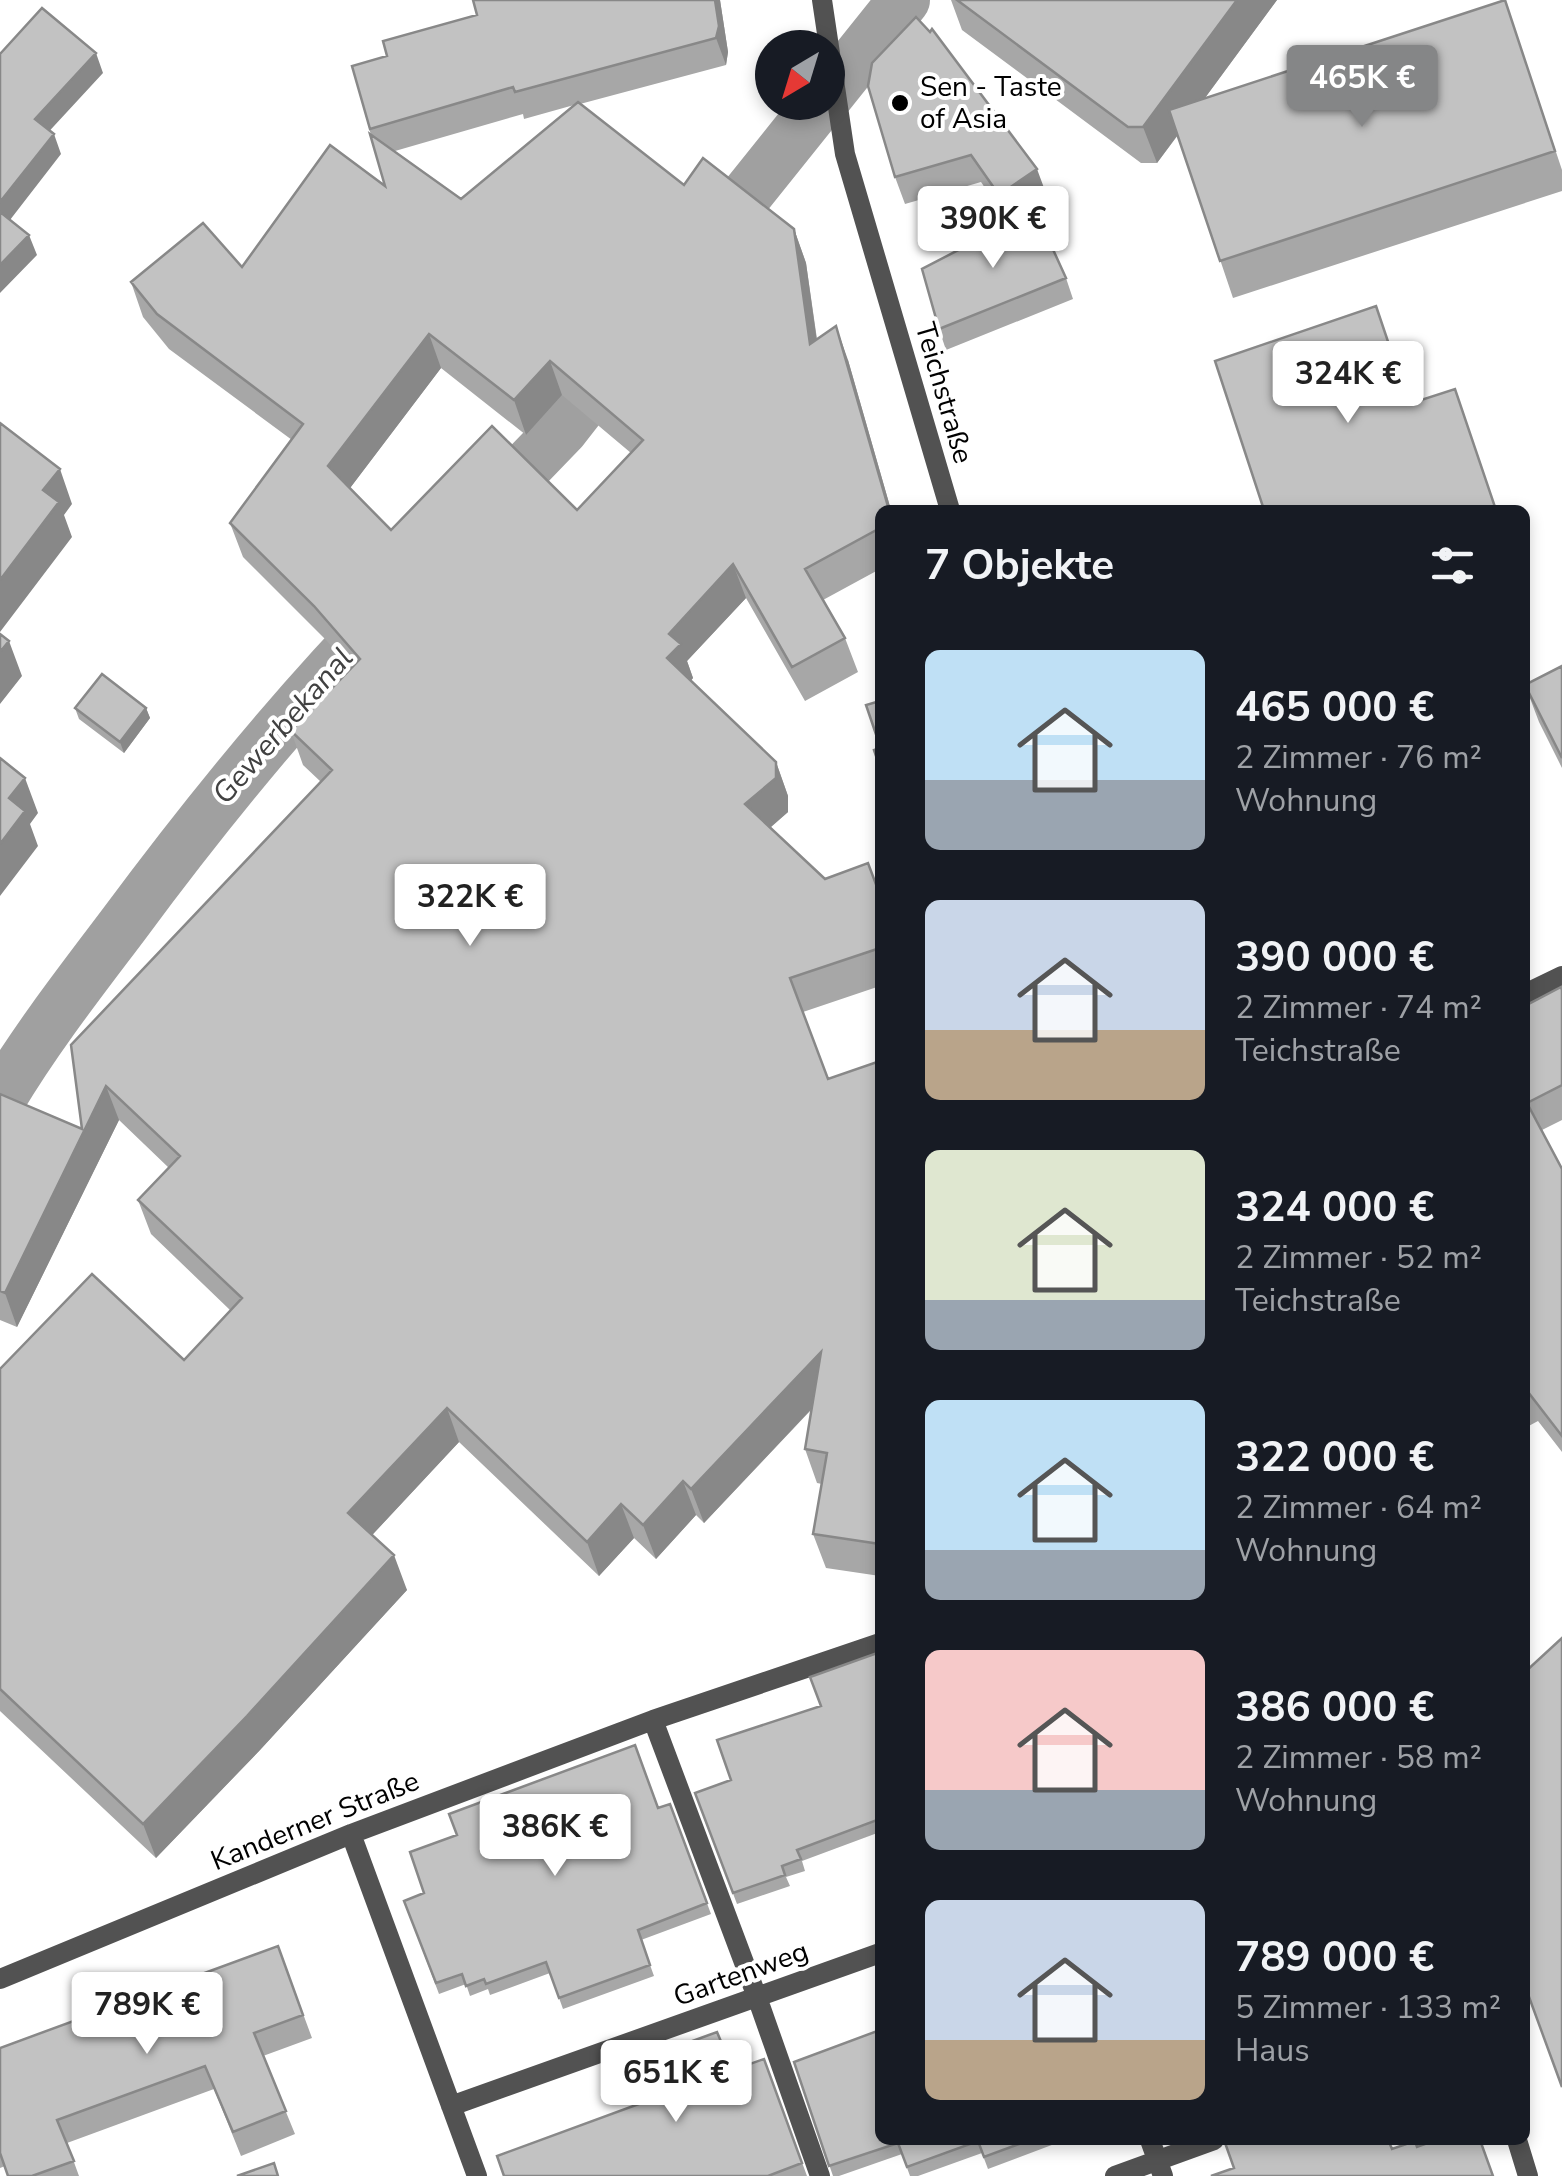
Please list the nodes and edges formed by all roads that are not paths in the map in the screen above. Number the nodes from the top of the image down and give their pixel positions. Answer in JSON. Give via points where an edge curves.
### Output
{"nodes":[{"id":1,"x":822,"y":0,"type":"edge"},
{"id":2,"x":827,"y":30,"type":"edge"},
{"id":3,"x":840,"y":120,"type":"edge"},
{"id":4,"x":949,"y":505,"type":"edge"},
{"id":5,"x":1562,"y":976,"type":"edge"},
{"id":6,"x":1530,"y":992,"type":"edge"},
{"id":7,"x":875,"y":1644,"type":"edge"},
{"id":8,"x":653,"y":1720,"type":"junction"},
{"id":9,"x":351,"y":1834,"type":"junction"},
{"id":10,"x":875,"y":1955,"type":"edge"},
{"id":11,"x":0,"y":1980,"type":"edge"},
{"id":12,"x":757,"y":1997,"type":"junction"},
{"id":13,"x":451,"y":2106,"type":"junction"},
{"id":14,"x":1204,"y":2145,"type":"edge"},
{"id":15,"x":1518,"y":2145,"type":"edge"},
{"id":16,"x":1160,"y":2168,"type":"edge"},
{"id":17,"x":477,"y":2176,"type":"edge"},
{"id":18,"x":820,"y":2176,"type":"edge"},
{"id":19,"x":1115,"y":2176,"type":"edge"},
{"id":20,"x":1528,"y":2176,"type":"edge"}],
"edges":[{"from":1,"to":2,"type":"street","name":"Teichstraße"},
{"from":3,"to":4,"type":"street","name":"Teichstraße"},
{"from":5,"to":6,"type":"street"},
{"from":7,"to":8,"type":"street","name":"Kanderner Straße"},
{"from":8,"to":9,"type":"street","name":"Kanderner Straße"},
{"from":8,"to":12,"type":"street"},
{"from":9,"to":11,"type":"street","name":"Kanderner Straße"},
{"from":9,"to":13,"type":"street"},
{"from":10,"to":12,"type":"street","name":"Gartenweg"},
{"from":12,"to":13,"type":"street","name":"Gartenweg"},
{"from":12,"to":18,"type":"street"},
{"from":13,"to":17,"type":"street"},
{"from":14,"to":16,"type":"street"},
{"from":15,"to":20,"type":"street"},
{"from":16,"to":19,"type":"street"}]}
